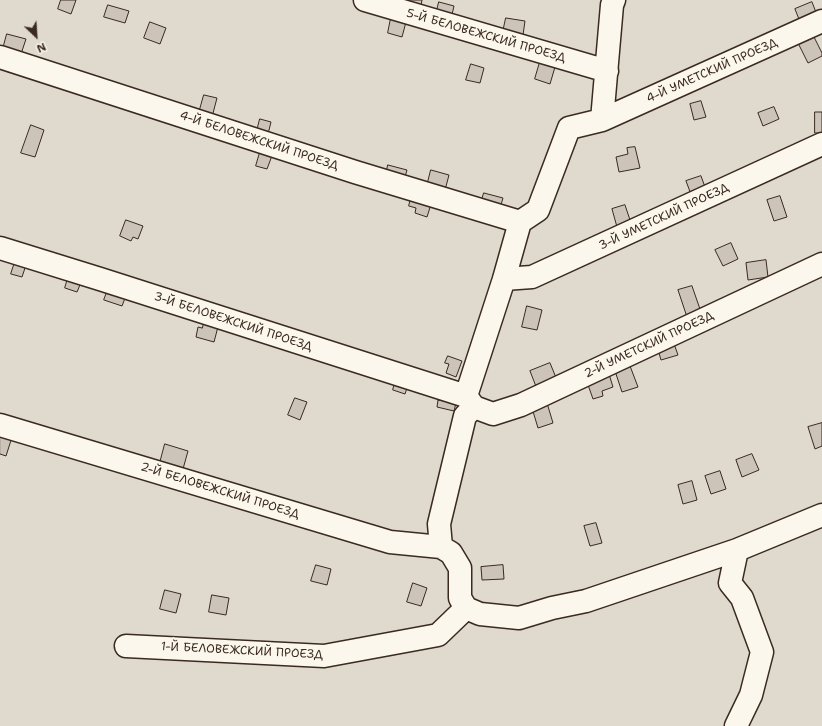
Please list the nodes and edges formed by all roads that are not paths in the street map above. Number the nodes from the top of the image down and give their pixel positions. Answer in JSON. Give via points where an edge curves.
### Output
{"nodes":[{"id":1,"x":365,"y":0,"type":"edge"},
{"id":2,"x":614,"y":0,"type":"edge"},
{"id":3,"x":822,"y":21,"type":"edge"},
{"id":4,"x":0,"y":57,"type":"edge"},
{"id":5,"x":607,"y":71,"type":"junction"},
{"id":6,"x":602,"y":120,"type":"junction"},
{"id":7,"x":822,"y":144,"type":"edge"},
{"id":8,"x":520,"y":222,"type":"junction"},
{"id":9,"x":0,"y":248,"type":"edge"},
{"id":10,"x":822,"y":264,"type":"edge"},
{"id":11,"x":504,"y":279,"type":"junction"},
{"id":12,"x":470,"y":402,"type":"junction"},
{"id":13,"x":0,"y":425,"type":"edge"},
{"id":14,"x":822,"y":515,"type":"edge"},
{"id":15,"x":441,"y":547,"type":"junction"},
{"id":16,"x":737,"y":550,"type":"junction"},
{"id":17,"x":466,"y":608,"type":"junction"},
{"id":18,"x":126,"y":646,"type":"dead end"},
{"id":19,"x":736,"y":726,"type":"edge"}],
"edges":[{"from":1,"to":5,"type":"lane","name":"5-Й БЕЛОВЕЖСКИЙ ПРОЕЗД"},
{"from":2,"to":5,"type":"lane"},
{"from":3,"to":6,"type":"lane","name":"4-Й УМЕТСКИЙ ПРОЕЗД"},
{"from":4,"to":8,"type":"lane","name":"4-Й БЕЛОВЕЖСКИЙ ПРОЕЗД","via":[[355,172]]},
{"from":5,"to":6,"type":"lane"},
{"from":6,"to":8,"type":"lane","name":"4-Й УМЕТСКИЙ ПРОЕЗД","via":[[568,128],[538,210]]},
{"from":7,"to":11,"type":"lane","name":"3-Й УМЕТСКИЙ ПРОЕЗД","via":[[532,277]]},
{"from":8,"to":11,"type":"lane"},
{"from":9,"to":12,"type":"lane","name":"3-Й БЕЛОВЕЖСКИЙ ПРОЕЗД"},
{"from":10,"to":12,"type":"lane","name":"2-Й УМЕТСКИЙ ПРОЕЗД","via":[[521,405],[493,414]]},
{"from":11,"to":12,"type":"lane"},
{"from":12,"to":15,"type":"lane","via":[[464,416],[439,524]]},
{"from":13,"to":15,"type":"lane","name":"2-Й БЕЛОВЕЖСКИЙ ПРОЕЗД","via":[[390,542]]},
{"from":14,"to":16,"type":"lane"},
{"from":15,"to":17,"type":"lane","via":[[451,553],[460,568],[460,598]]},
{"from":16,"to":17,"type":"lane","via":[[586,601],[519,618],[480,614]]},
{"from":16,"to":19,"type":"lane","via":[[730,584],[742,598],[762,652],[751,695]]},
{"from":17,"to":18,"type":"lane","name":"1-Й БЕЛОВЕЖСКИЙ ПРОЕЗД","via":[[438,635],[324,656]]}]}
